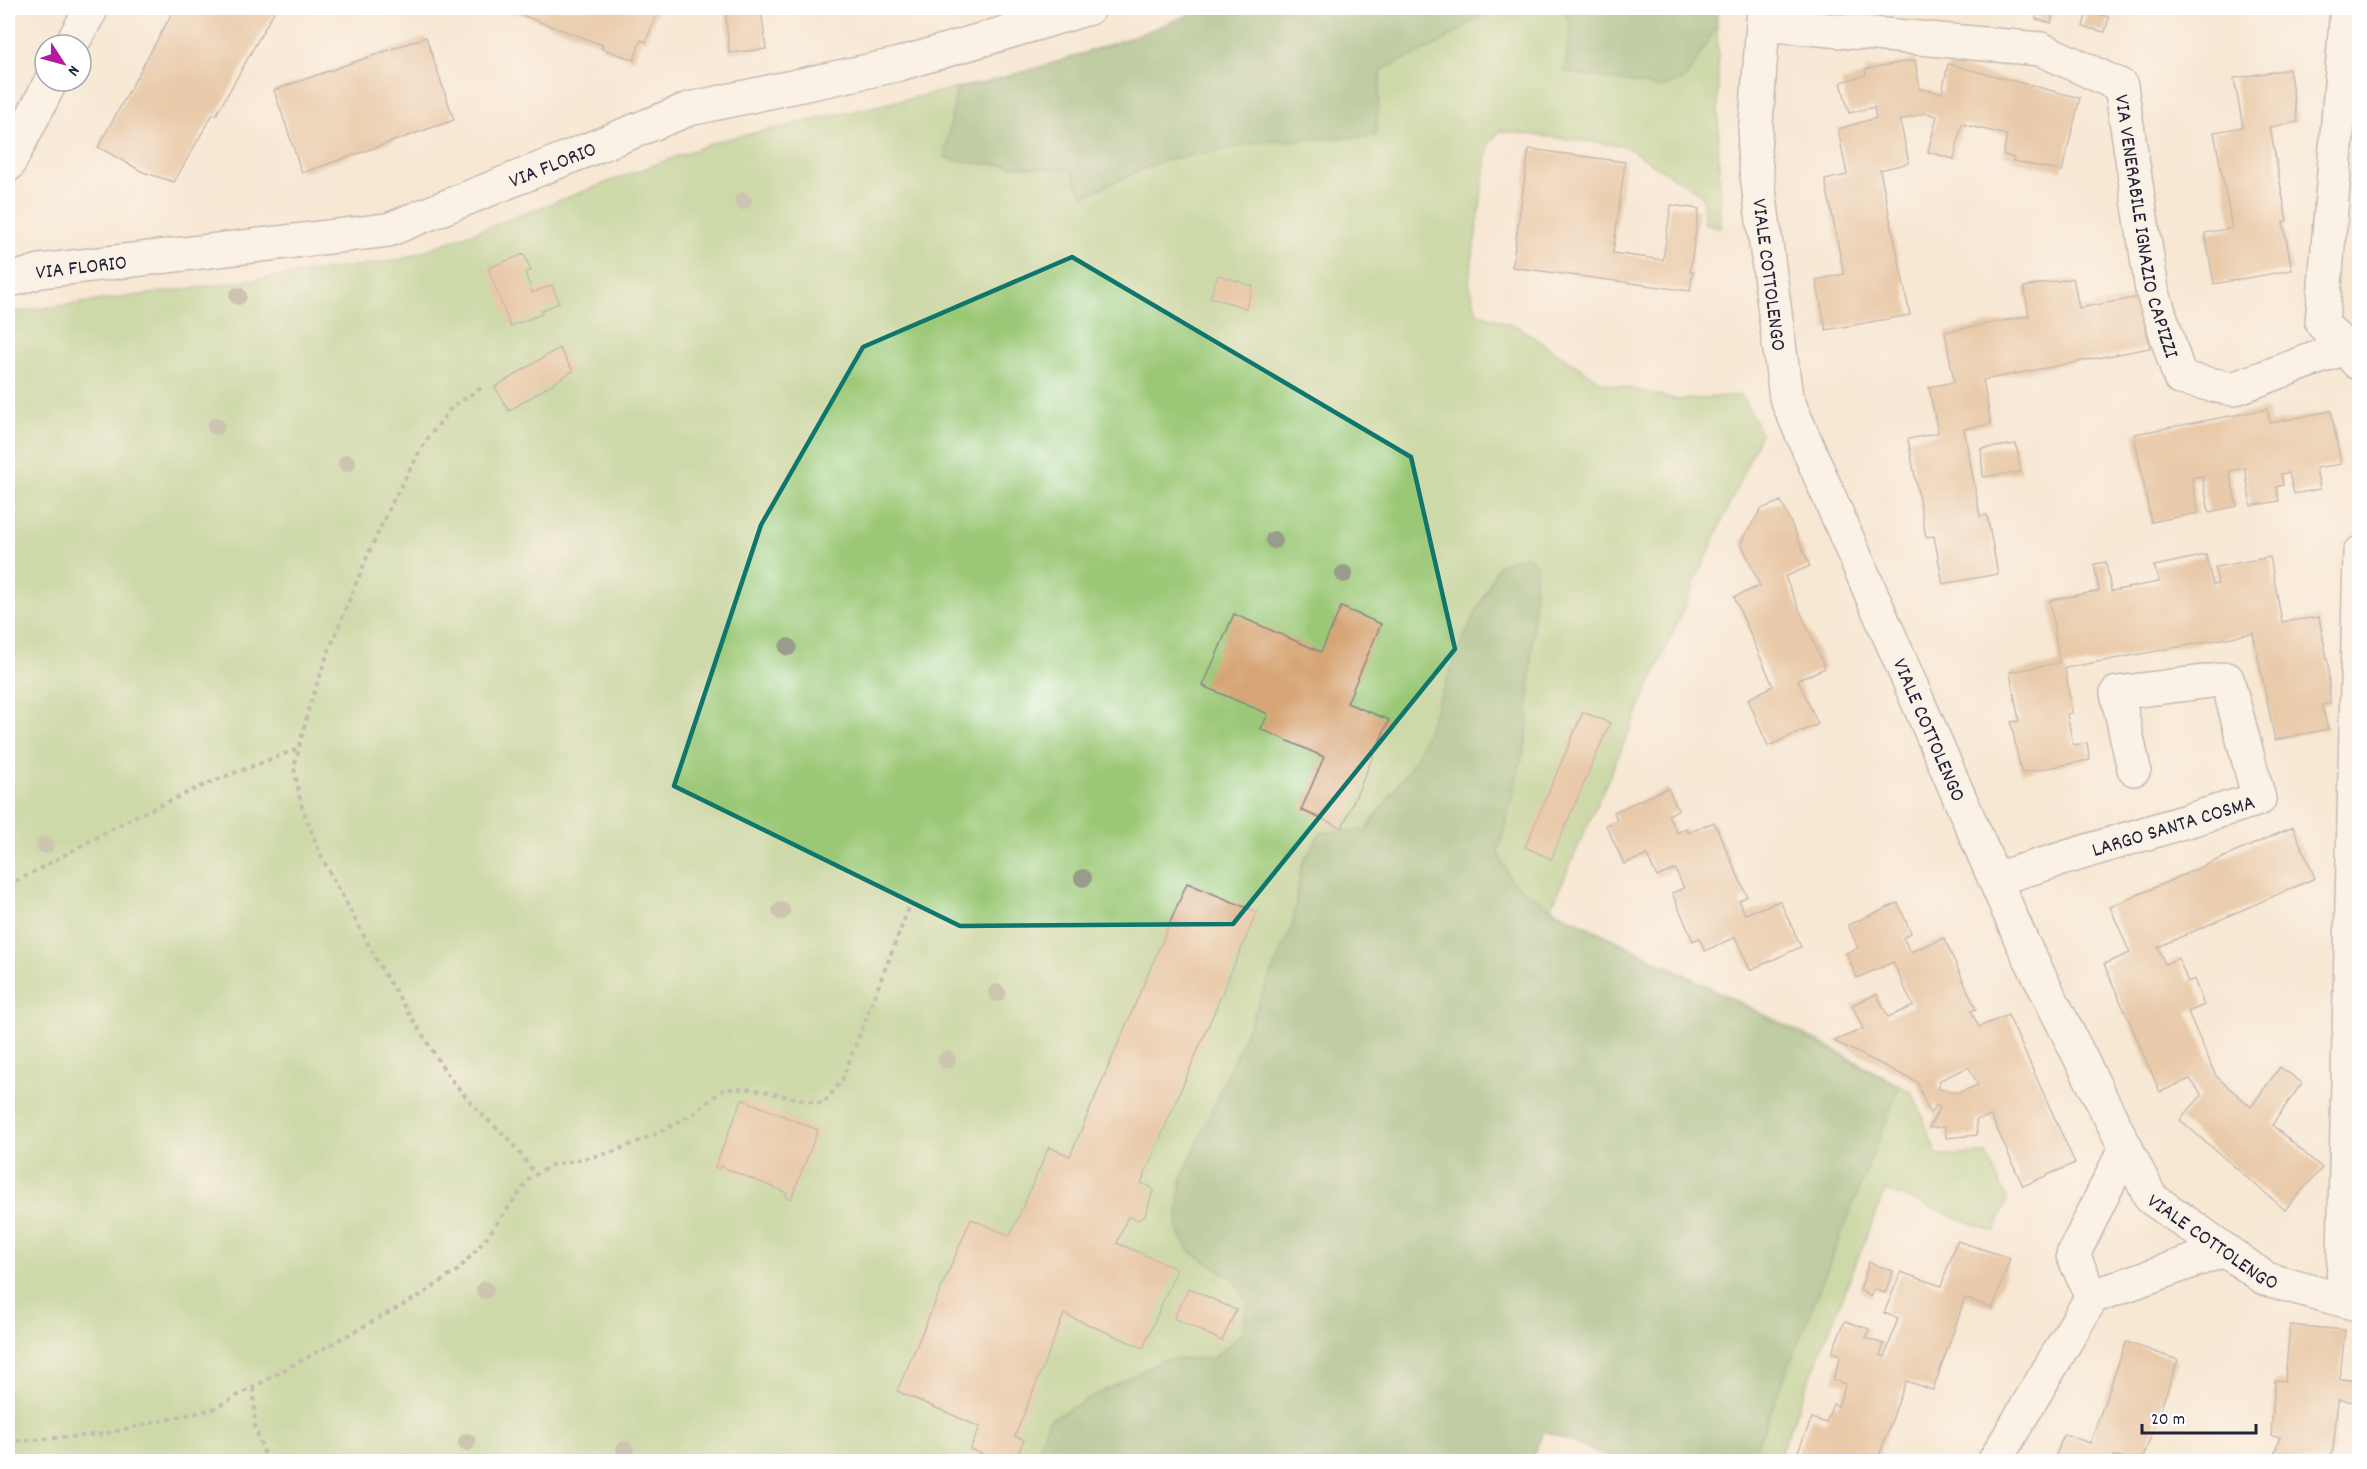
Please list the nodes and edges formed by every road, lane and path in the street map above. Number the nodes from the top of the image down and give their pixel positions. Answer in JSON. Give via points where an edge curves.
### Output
{"nodes":[{"id":1,"x":92,"y":8,"type":"edge"},
{"id":2,"x":1089,"y":8,"type":"edge"},
{"id":3,"x":2347,"y":8,"type":"edge"},
{"id":4,"x":1764,"y":16,"type":"edge"},
{"id":5,"x":78,"y":33,"type":"edge"},
{"id":6,"x":45,"y":93,"type":"edge"},
{"id":7,"x":8,"y":165,"type":"edge"},
{"id":8,"x":8,"y":281,"type":"edge"},
{"id":9,"x":2352,"y":356,"type":"edge"},
{"id":10,"x":481,"y":388,"type":"dead end"},
{"id":11,"x":2360,"y":553,"type":"edge"},
{"id":12,"x":298,"y":749,"type":"junction"},
{"id":13,"x":2133,"y":769,"type":"dead end"},
{"id":14,"x":1995,"y":879,"type":"junction"},
{"id":15,"x":8,"y":886,"type":"edge"},
{"id":16,"x":910,"y":905,"type":"dead end"},
{"id":17,"x":2126,"y":1147,"type":"junction"},
{"id":18,"x":536,"y":1175,"type":"junction"},
{"id":19,"x":2224,"y":1250,"type":"junction"},
{"id":20,"x":2092,"y":1297,"type":"junction"},
{"id":21,"x":2351,"y":1302,"type":"edge"},
{"id":22,"x":254,"y":1389,"type":"junction"},
{"id":23,"x":8,"y":1442,"type":"edge"},
{"id":24,"x":267,"y":1461,"type":"edge"},
{"id":25,"x":1994,"y":1461,"type":"edge"}],
"edges":[{"from":1,"to":5,"type":"street"},
{"from":2,"to":8,"type":"street","name":"VIA FLORIO","via":[[896,65],[689,109],[388,230],[40,271]]},
{"from":3,"to":9,"type":"street","via":[[2322,323]]},
{"from":4,"to":9,"type":"street","name":"VIA VENERABILE IGNAZIO CAPIZZI","via":[[2041,49],[2121,86],[2152,290],[2180,378],[2233,389]]},
{"from":4,"to":14,"type":"street","name":"VIALE COTTOLENGO","via":[[1754,152],[1786,397]]},
{"from":6,"to":7,"type":"street"},
{"from":10,"to":12,"type":"path","via":[[452,407],[425,442],[395,497],[330,646]]},
{"from":11,"to":21,"type":"street"},
{"from":12,"to":15,"type":"path","via":[[132,818]]},
{"from":12,"to":18,"type":"path","via":[[294,768],[301,804],[347,909],[449,1077],[509,1139]]},
{"from":13,"to":14,"type":"street","name":"LARGO SANTA COSMA","via":[[2117,693],[2227,680],[2259,799]]},
{"from":14,"to":17,"type":"street","name":"VIALE COTTOLENGO","via":[[2022,942]]},
{"from":16,"to":18,"type":"path","via":[[842,1080],[823,1104],[752,1089],[724,1089],[693,1114],[656,1134],[610,1153],[552,1165]]},
{"from":17,"to":19,"type":"street","name":"VIALE COTTOLENGO","via":[[2151,1197]]},
{"from":17,"to":20,"type":"street","via":[[2073,1256]]},
{"from":18,"to":22,"type":"path","via":[[458,1270]]},
{"from":19,"to":20,"type":"street"},
{"from":19,"to":21,"type":"street","name":"VIALE COTTOLENGO","via":[[2266,1279]]},
{"from":20,"to":25,"type":"street"},
{"from":22,"to":23,"type":"path","via":[[213,1409],[165,1421],[103,1434]]},
{"from":22,"to":24,"type":"path","via":[[255,1427]]}]}
